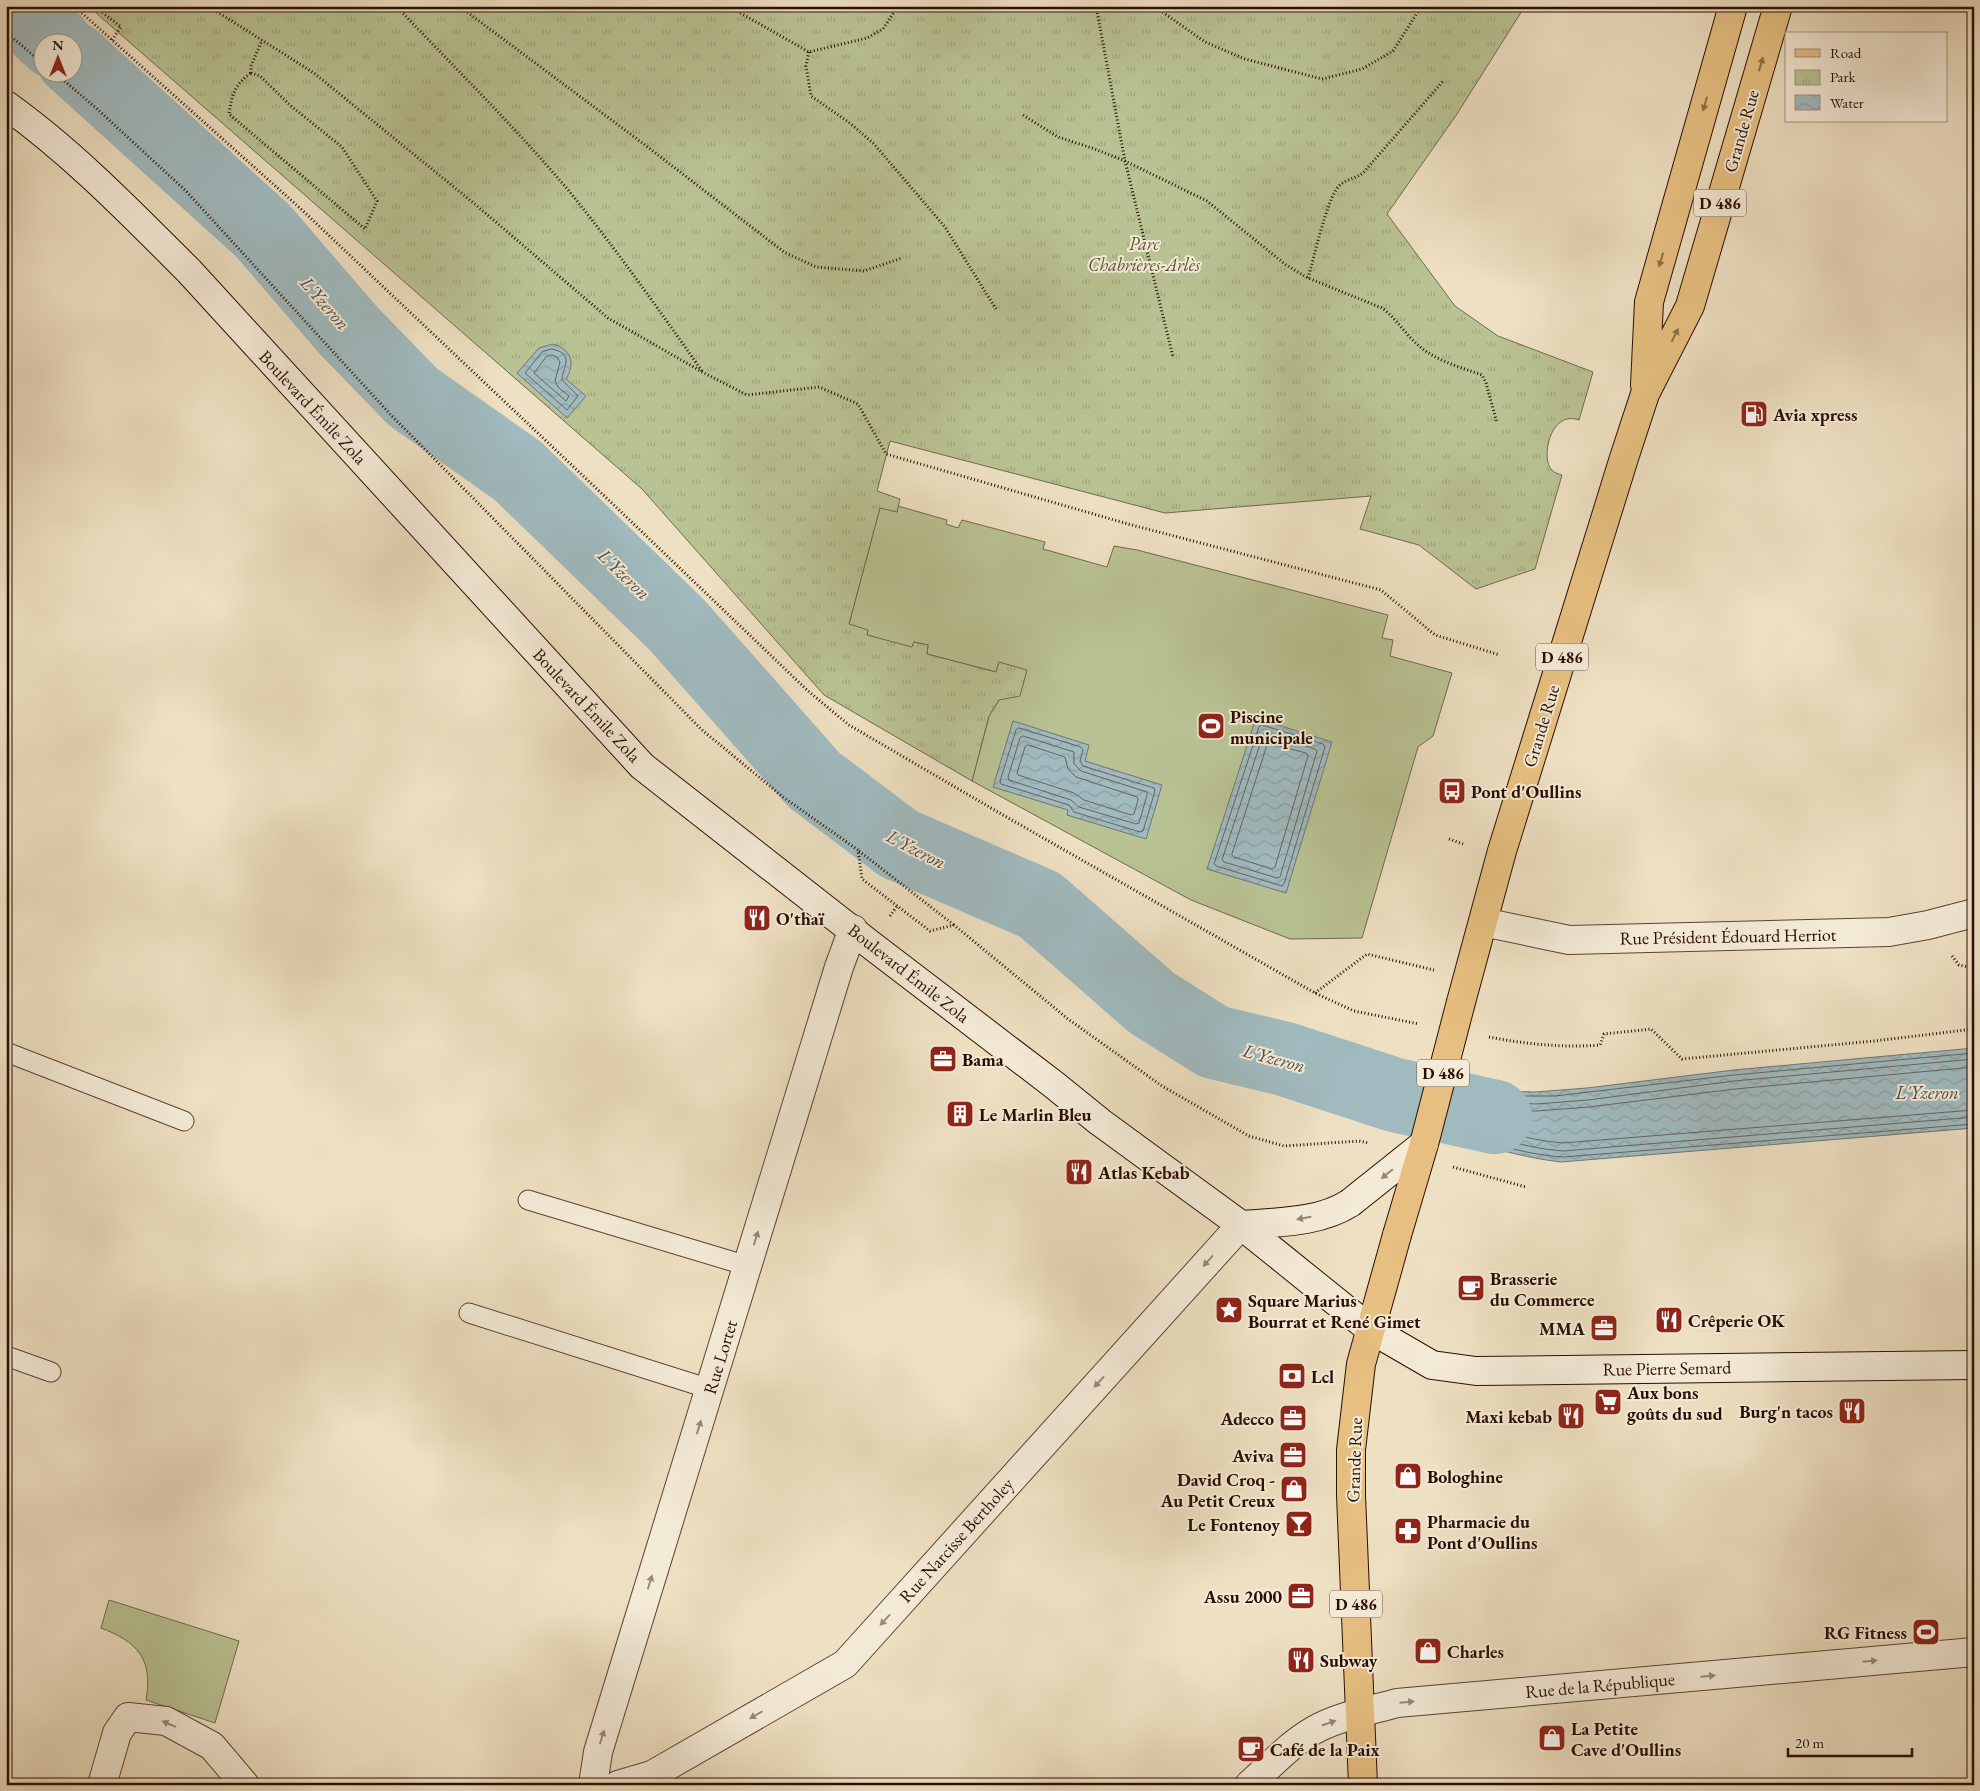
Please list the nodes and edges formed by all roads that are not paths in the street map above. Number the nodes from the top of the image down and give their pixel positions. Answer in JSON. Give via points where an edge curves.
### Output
{"nodes":[{"id":1,"x":1733,"y":6,"type":"edge"},
{"id":2,"x":1778,"y":6,"type":"edge"},
{"id":3,"x":6,"y":105,"type":"edge"},
{"id":4,"x":1645,"y":394,"type":"junction"},
{"id":5,"x":1974,"y":913,"type":"edge"},
{"id":6,"x":1482,"y":922,"type":"junction"},
{"id":7,"x":853,"y":930,"type":"junction"},
{"id":8,"x":6,"y":1052,"type":"edge"},
{"id":9,"x":184,"y":1121,"type":"dead end"},
{"id":10,"x":1424,"y":1144,"type":"junction"},
{"id":11,"x":528,"y":1200,"type":"dead end"},
{"id":12,"x":1241,"y":1225,"type":"junction"},
{"id":13,"x":748,"y":1266,"type":"junction"},
{"id":14,"x":470,"y":1313,"type":"dead end"},
{"id":15,"x":1370,"y":1329,"type":"junction"},
{"id":16,"x":6,"y":1356,"type":"edge"},
{"id":17,"x":1974,"y":1365,"type":"edge"},
{"id":18,"x":51,"y":1372,"type":"dead end"},
{"id":19,"x":710,"y":1389,"type":"junction"},
{"id":20,"x":1974,"y":1652,"type":"edge"},
{"id":21,"x":1359,"y":1713,"type":"junction"},
{"id":22,"x":102,"y":1785,"type":"edge"},
{"id":23,"x":245,"y":1785,"type":"edge"},
{"id":24,"x":592,"y":1785,"type":"edge"},
{"id":25,"x":618,"y":1785,"type":"edge"},
{"id":26,"x":1249,"y":1785,"type":"edge"},
{"id":27,"x":1363,"y":1785,"type":"edge"}],
"edges":[{"from":1,"to":4,"type":"main road","name":"Grande Rue","number":"D 486","one_way":true,"via":[[1649,302]]},
{"from":4,"to":2,"type":"main road","name":"Grande Rue","number":"D 486","one_way":true,"via":[[1690,306]]},
{"from":3,"to":7,"type":"street","name":"Boulevard Émile Zola","via":[[65,152],[189,271],[642,766]]},
{"from":4,"to":6,"type":"main road","name":"Grande Rue","number":"D 486"},
{"from":5,"to":6,"type":"street","name":"Rue Président Édouard Herriot","via":[[1889,932],[1569,940]]},
{"from":6,"to":10,"type":"main road","name":"Grande Rue","number":"D 486","bridge":true},
{"from":7,"to":12,"type":"street","name":"Boulevard Émile Zola","via":[[1100,1122]]},
{"from":13,"to":7,"type":"street","name":"Rue Lortet","one_way":true},
{"from":8,"to":9,"type":"lane"},
{"from":10,"to":12,"type":"street","one_way":true,"bridge":true,"via":[[1338,1211],[1303,1219]]},
{"from":10,"to":15,"type":"main road","name":"Grande Rue","number":"D 486","bridge":true},
{"from":11,"to":13,"type":"lane"},
{"from":12,"to":15,"type":"street","name":"Boulevard Émile Zola"},
{"from":12,"to":25,"type":"street","name":"Rue Narcisse Bertholey","one_way":true,"via":[[845,1664],[652,1775]]},
{"from":13,"to":19,"type":"street","name":"Rue Lortet"},
{"from":14,"to":19,"type":"lane"},
{"from":15,"to":17,"type":"street","name":"Rue Pierre Semard","via":[[1432,1365],[1476,1371]]},
{"from":15,"to":21,"type":"main road","name":"Grande Rue","number":"D 486","via":[[1361,1364],[1351,1450]]},
{"from":16,"to":18,"type":"lane"},
{"from":24,"to":19,"type":"street","name":"Rue Lortet","one_way":true,"via":[[598,1752]]},
{"from":21,"to":20,"type":"street","name":"Rue de la République","one_way":true,"via":[[1397,1703]]},
{"from":26,"to":21,"type":"street","name":"Rue de la République","one_way":true,"via":[[1320,1726]]},
{"from":21,"to":27,"type":"main road","name":"Grande Rue","number":"D 486"},
{"from":23,"to":22,"type":"street","one_way":true,"via":[[212,1746],[166,1721],[128,1717],[117,1733]]}]}
